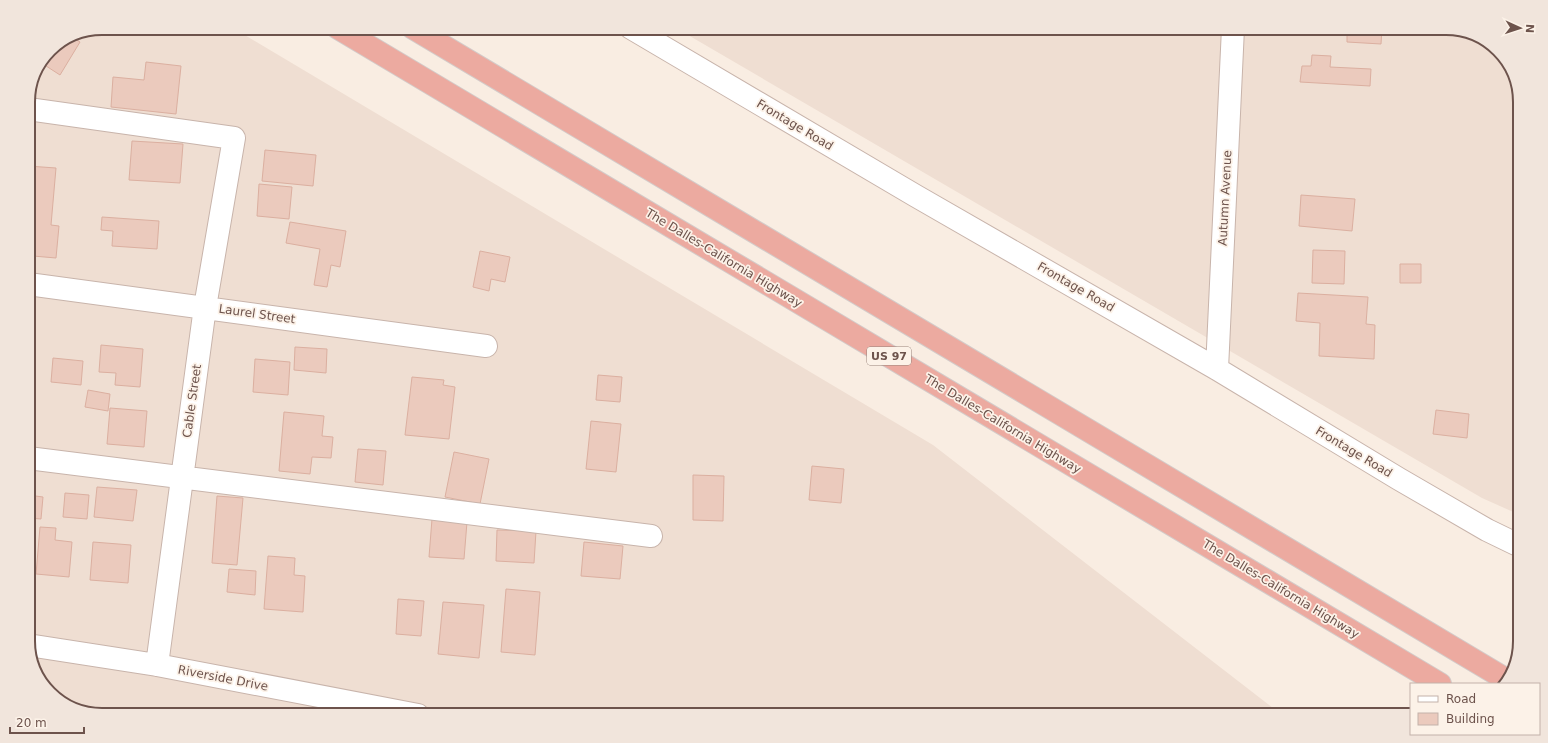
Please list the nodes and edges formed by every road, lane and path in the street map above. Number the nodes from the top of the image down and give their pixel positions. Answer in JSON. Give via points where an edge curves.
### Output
{"nodes":[{"id":1,"x":350,"y":35,"type":"edge"},
{"id":2,"x":425,"y":35,"type":"edge"},
{"id":3,"x":644,"y":35,"type":"edge"},
{"id":4,"x":1233,"y":35,"type":"edge"},
{"id":5,"x":35,"y":110,"type":"edge"},
{"id":6,"x":35,"y":285,"type":"edge"},
{"id":7,"x":205,"y":307,"type":"junction"},
{"id":8,"x":486,"y":346,"type":"dead end"},
{"id":9,"x":1217,"y":369,"type":"junction"},
{"id":10,"x":35,"y":459,"type":"edge"},
{"id":11,"x":182,"y":478,"type":"junction"},
{"id":12,"x":651,"y":536,"type":"dead end"},
{"id":13,"x":1513,"y":543,"type":"edge"},
{"id":14,"x":35,"y":646,"type":"edge"},
{"id":15,"x":157,"y":665,"type":"junction"},
{"id":16,"x":1502,"y":677,"type":"edge"},
{"id":17,"x":1438,"y":683,"type":"edge"},
{"id":18,"x":381,"y":708,"type":"edge"}],
"edges":[{"from":1,"to":17,"type":"highway","name":"The Dalles-California Highway","number":"US 97"},
{"from":2,"to":16,"type":"highway"},
{"from":3,"to":9,"type":"street","name":"Frontage Road","via":[[916,196]]},
{"from":4,"to":9,"type":"street","name":"Autumn Avenue"},
{"from":5,"to":7,"type":"street","name":"Cable Street","via":[[234,138]]},
{"from":6,"to":7,"type":"street","name":"Laurel Street"},
{"from":7,"to":8,"type":"street","name":"Laurel Street"},
{"from":7,"to":11,"type":"street","name":"Cable Street"},
{"from":9,"to":13,"type":"street","name":"Frontage Road","via":[[1399,479]]},
{"from":10,"to":11,"type":"street"},
{"from":11,"to":12,"type":"street"},
{"from":11,"to":15,"type":"street","name":"Cable Street"},
{"from":14,"to":15,"type":"street","name":"Riverside Drive"},
{"from":15,"to":18,"type":"street","name":"Riverside Drive"}]}
